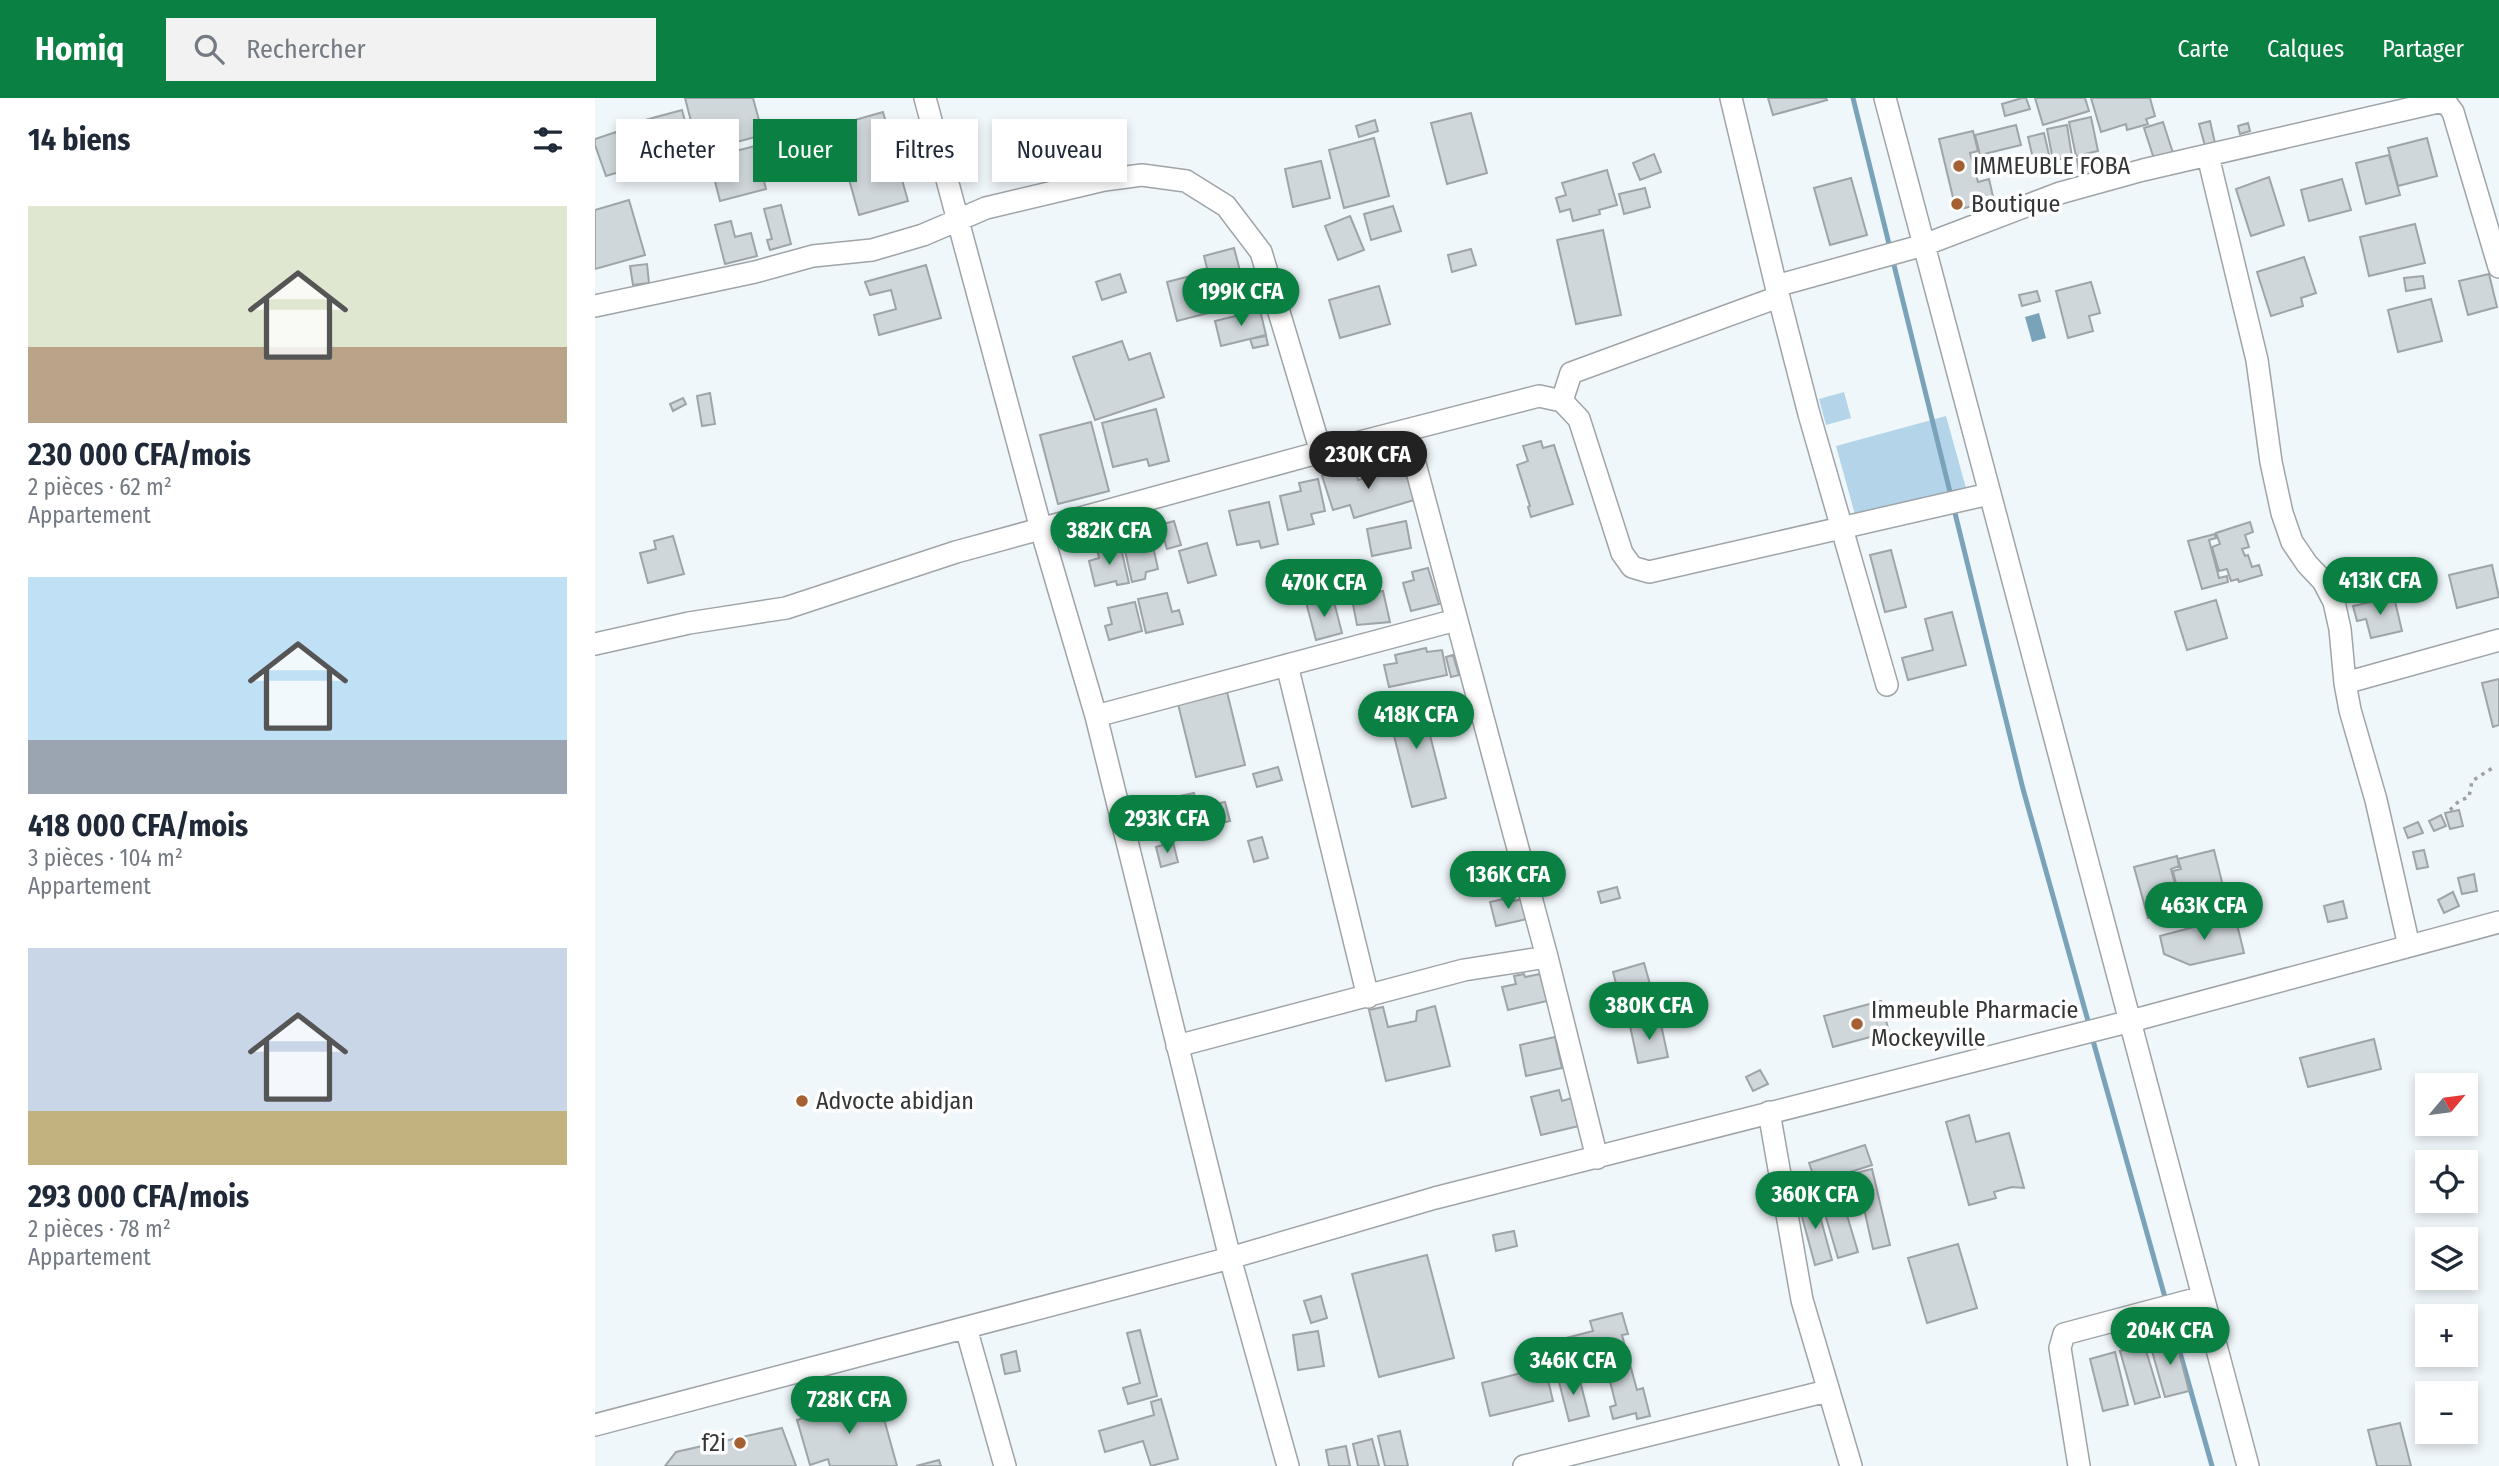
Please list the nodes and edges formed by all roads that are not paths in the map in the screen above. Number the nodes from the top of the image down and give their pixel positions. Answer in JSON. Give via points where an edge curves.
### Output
{"nodes":[{"id":1,"x":925,"y":98,"type":"edge"},
{"id":2,"x":1731,"y":98,"type":"edge"},
{"id":3,"x":1885,"y":98,"type":"edge"},
{"id":4,"x":2208,"y":156,"type":"junction"},
{"id":5,"x":958,"y":219,"type":"junction"},
{"id":6,"x":1924,"y":245,"type":"junction"},
{"id":7,"x":2499,"y":267,"type":"edge"},
{"id":8,"x":1777,"y":292,"type":"junction"},
{"id":9,"x":595,"y":306,"type":"edge"},
{"id":10,"x":1562,"y":401,"type":"junction"},
{"id":11,"x":1406,"y":430,"type":"junction"},
{"id":12,"x":1321,"y":452,"type":"junction"},
{"id":13,"x":1989,"y":494,"type":"junction"},
{"id":14,"x":1041,"y":528,"type":"junction"},
{"id":15,"x":1842,"y":528,"type":"junction"},
{"id":16,"x":1456,"y":620,"type":"junction"},
{"id":17,"x":2499,"y":640,"type":"edge"},
{"id":18,"x":595,"y":644,"type":"edge"},
{"id":19,"x":1287,"y":665,"type":"junction"},
{"id":20,"x":2345,"y":683,"type":"junction"},
{"id":21,"x":1887,"y":685,"type":"dead end"},
{"id":22,"x":1096,"y":716,"type":"junction"},
{"id":23,"x":2499,"y":922,"type":"edge"},
{"id":24,"x":2409,"y":946,"type":"junction"},
{"id":25,"x":1547,"y":957,"type":"junction"},
{"id":26,"x":1368,"y":997,"type":"junction"},
{"id":27,"x":2130,"y":1021,"type":"junction"},
{"id":28,"x":1177,"y":1046,"type":"junction"},
{"id":29,"x":1769,"y":1112,"type":"junction"},
{"id":30,"x":1597,"y":1158,"type":"junction"},
{"id":31,"x":1230,"y":1258,"type":"junction"},
{"id":32,"x":2203,"y":1297,"type":"junction"},
{"id":33,"x":966,"y":1328,"type":"junction"},
{"id":34,"x":1827,"y":1391,"type":"junction"},
{"id":35,"x":595,"y":1424,"type":"edge"},
{"id":36,"x":1005,"y":1466,"type":"edge"},
{"id":37,"x":1288,"y":1466,"type":"edge"},
{"id":38,"x":1524,"y":1466,"type":"edge"},
{"id":39,"x":1851,"y":1466,"type":"edge"},
{"id":40,"x":2079,"y":1466,"type":"edge"},
{"id":41,"x":2248,"y":1466,"type":"edge"}],
"edges":[{"from":1,"to":5,"type":"street"},
{"from":2,"to":8,"type":"street"},
{"from":3,"to":6,"type":"street"},
{"from":4,"to":6,"type":"street","via":[[2060,193]]},
{"from":4,"to":7,"type":"street","via":[[2447,103]]},
{"from":4,"to":20,"type":"street","via":[[2257,360],[2282,513],[2292,542],[2334,602]]},
{"from":5,"to":9,"type":"street","via":[[873,250],[813,257]]},
{"from":5,"to":12,"type":"street","via":[[1053,191],[1142,175],[1186,181],[1226,206],[1261,252]]},
{"from":5,"to":14,"type":"street"},
{"from":6,"to":8,"type":"street"},
{"from":6,"to":13,"type":"street"},
{"from":8,"to":10,"type":"street","via":[[1571,373]]},
{"from":8,"to":15,"type":"street"},
{"from":10,"to":11,"type":"street","via":[[1539,396]]},
{"from":10,"to":15,"type":"street","via":[[1579,419],[1622,553],[1632,567],[1649,572]]},
{"from":11,"to":12,"type":"street"},
{"from":11,"to":16,"type":"street"},
{"from":12,"to":14,"type":"street"},
{"from":13,"to":15,"type":"street"},
{"from":13,"to":27,"type":"street"},
{"from":14,"to":18,"type":"street","via":[[786,608]]},
{"from":14,"to":22,"type":"street"},
{"from":15,"to":21,"type":"street"},
{"from":16,"to":19,"type":"street"},
{"from":16,"to":25,"type":"street"},
{"from":17,"to":20,"type":"street"},
{"from":19,"to":22,"type":"street"},
{"from":19,"to":26,"type":"street"},
{"from":20,"to":24,"type":"street"},
{"from":22,"to":28,"type":"street"},
{"from":23,"to":24,"type":"street"},
{"from":24,"to":27,"type":"street"},
{"from":25,"to":26,"type":"street","via":[[1464,970]]},
{"from":25,"to":30,"type":"street"},
{"from":26,"to":28,"type":"street"},
{"from":27,"to":29,"type":"street"},
{"from":27,"to":32,"type":"street"},
{"from":28,"to":31,"type":"street"},
{"from":29,"to":30,"type":"street"},
{"from":29,"to":34,"type":"street","via":[[1802,1300]]},
{"from":30,"to":31,"type":"street","via":[[1435,1198]]},
{"from":31,"to":33,"type":"street"},
{"from":31,"to":37,"type":"street"},
{"from":32,"to":40,"type":"street","via":[[2064,1334],[2060,1348]]},
{"from":32,"to":41,"type":"street"},
{"from":33,"to":35,"type":"street"},
{"from":33,"to":36,"type":"street"},
{"from":34,"to":38,"type":"street"},
{"from":34,"to":39,"type":"street"}]}
